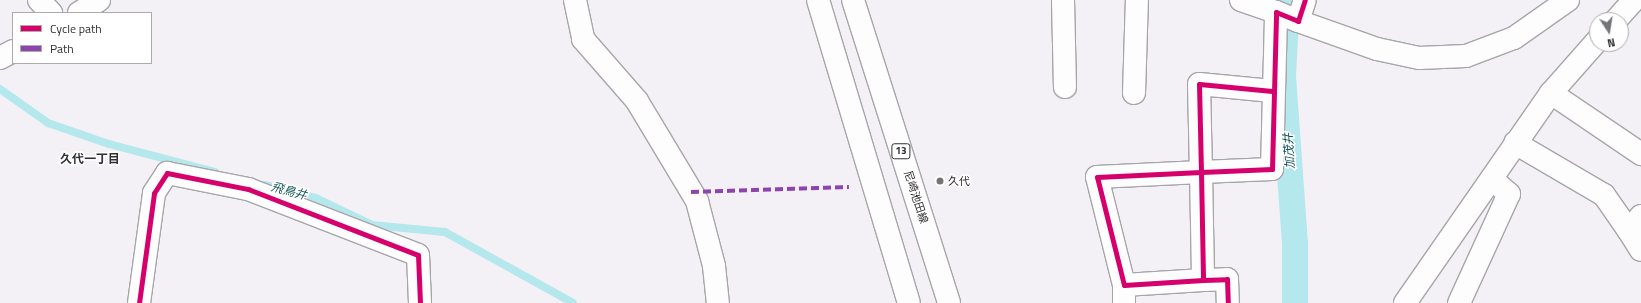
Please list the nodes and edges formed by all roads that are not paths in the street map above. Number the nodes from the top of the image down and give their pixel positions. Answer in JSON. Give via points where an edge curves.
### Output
{"nodes":[{"id":1,"x":38,"y":0,"type":"edge"},
{"id":2,"x":99,"y":0,"type":"edge"},
{"id":3,"x":575,"y":0,"type":"edge"},
{"id":4,"x":818,"y":0,"type":"edge"},
{"id":5,"x":853,"y":0,"type":"edge"},
{"id":6,"x":1063,"y":0,"type":"edge"},
{"id":7,"x":1137,"y":0,"type":"edge"},
{"id":8,"x":1241,"y":0,"type":"edge"},
{"id":9,"x":1305,"y":0,"type":"edge"},
{"id":10,"x":1568,"y":0,"type":"edge"},
{"id":11,"x":1634,"y":0,"type":"edge"},
{"id":12,"x":50,"y":12,"type":"edge"},
{"id":13,"x":81,"y":12,"type":"edge"},
{"id":14,"x":1276,"y":12,"type":"junction"},
{"id":15,"x":1623,"y":12,"type":"edge"},
{"id":16,"x":1298,"y":21,"type":"junction"},
{"id":17,"x":1589,"y":50,"type":"edge"},
{"id":18,"x":12,"y":52,"type":"edge"},
{"id":19,"x":0,"y":58,"type":"edge"},
{"id":20,"x":1065,"y":87,"type":"dead end"},
{"id":21,"x":1272,"y":91,"type":"junction"},
{"id":22,"x":1134,"y":93,"type":"dead end"},
{"id":23,"x":1551,"y":93,"type":"junction"},
{"id":24,"x":1515,"y":143,"type":"junction"},
{"id":25,"x":1641,"y":154,"type":"edge"},
{"id":26,"x":1201,"y":172,"type":"junction"},
{"id":27,"x":1493,"y":180,"type":"junction"},
{"id":28,"x":1635,"y":224,"type":"edge"},
{"id":29,"x":1641,"y":250,"type":"edge"},
{"id":30,"x":1203,"y":280,"type":"junction"},
{"id":31,"x":1124,"y":294,"type":"edge"},
{"id":32,"x":139,"y":303,"type":"edge"},
{"id":33,"x":420,"y":303,"type":"edge"},
{"id":34,"x":718,"y":303,"type":"edge"},
{"id":35,"x":909,"y":303,"type":"edge"},
{"id":36,"x":949,"y":303,"type":"edge"},
{"id":37,"x":1228,"y":303,"type":"edge"},
{"id":38,"x":1405,"y":303,"type":"edge"},
{"id":39,"x":1459,"y":303,"type":"edge"}],
"edges":[{"from":1,"to":12,"type":"street"},
{"from":2,"to":13,"type":"street"},
{"from":3,"to":34,"type":"street","via":[[583,39],[637,101],[697,201],[714,266]]},
{"from":4,"to":35,"type":"street"},
{"from":5,"to":36,"type":"street","name":"尼崎池田線","number":"13"},
{"from":6,"to":20,"type":"street"},
{"from":7,"to":22,"type":"street"},
{"from":8,"to":14,"type":"street"},
{"from":9,"to":16,"type":"street"},
{"from":10,"to":16,"type":"street","via":[[1514,38],[1466,56],[1419,58],[1377,49]]},
{"from":11,"to":15,"type":"street"},
{"from":14,"to":16,"type":"street"},
{"from":14,"to":21,"type":"street"},
{"from":17,"to":23,"type":"street"},
{"from":18,"to":19,"type":"street"},
{"from":21,"to":26,"type":"street","via":[[1272,169]]},
{"from":21,"to":26,"type":"street","via":[[1199,84]]},
{"from":23,"to":24,"type":"street"},
{"from":23,"to":25,"type":"street"},
{"from":24,"to":27,"type":"street"},
{"from":24,"to":28,"type":"street","via":[[1604,195]]},
{"from":26,"to":30,"type":"street"},
{"from":26,"to":31,"type":"street","via":[[1097,177]]},
{"from":27,"to":38,"type":"street"},
{"from":27,"to":39,"type":"street","via":[[1509,194]]},
{"from":28,"to":29,"type":"street"},
{"from":30,"to":31,"type":"street"},
{"from":30,"to":37,"type":"street","via":[[1226,279]]},
{"from":32,"to":33,"type":"street","via":[[154,192],[167,173],[248,189],[418,255]]}]}
